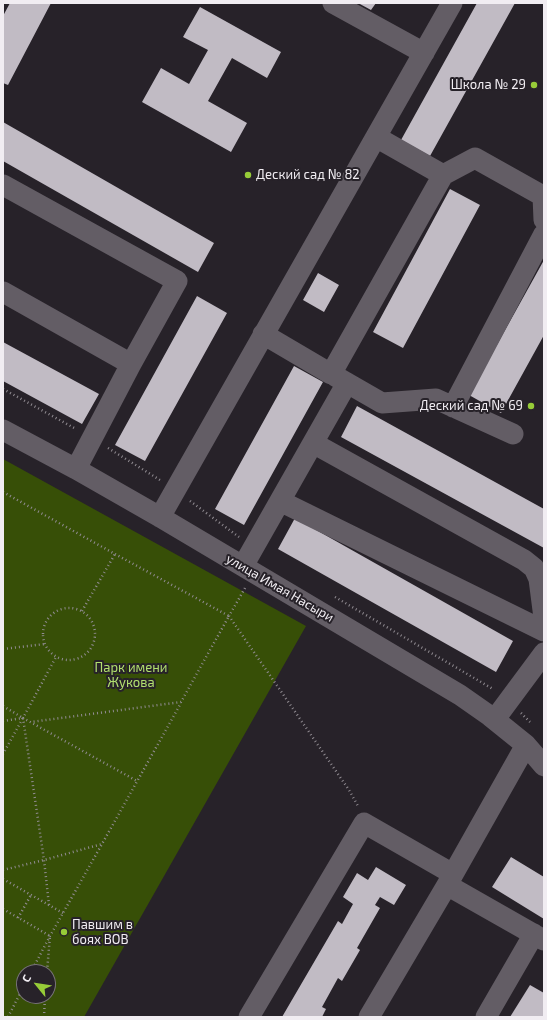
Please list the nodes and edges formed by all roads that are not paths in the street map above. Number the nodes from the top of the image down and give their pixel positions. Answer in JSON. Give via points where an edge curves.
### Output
{"nodes":[{"id":1,"x":333,"y":3,"type":"edge"},
{"id":2,"x":452,"y":3,"type":"edge"},
{"id":3,"x":424,"y":53,"type":"junction"},
{"id":4,"x":376,"y":137,"type":"junction"},
{"id":5,"x":443,"y":175,"type":"junction"},
{"id":6,"x":3,"y":185,"type":"edge"},
{"id":7,"x":544,"y":220,"type":"edge"},
{"id":8,"x":544,"y":234,"type":"edge"},
{"id":9,"x":3,"y":292,"type":"edge"},
{"id":10,"x":263,"y":334,"type":"junction"},
{"id":11,"x":131,"y":364,"type":"junction"},
{"id":12,"x":339,"y":378,"type":"junction"},
{"id":13,"x":453,"y":406,"type":"junction"},
{"id":14,"x":3,"y":430,"type":"edge"},
{"id":15,"x":513,"y":434,"type":"dead end"},
{"id":16,"x":313,"y":443,"type":"junction"},
{"id":17,"x":76,"y":470,"type":"junction"},
{"id":18,"x":280,"y":501,"type":"junction"},
{"id":19,"x":160,"y":517,"type":"junction"},
{"id":20,"x":245,"y":575,"type":"junction"},
{"id":21,"x":544,"y":618,"type":"edge"},
{"id":22,"x":544,"y":631,"type":"edge"},
{"id":23,"x":544,"y":653,"type":"edge"},
{"id":24,"x":495,"y":719,"type":"junction"},
{"id":25,"x":526,"y":745,"type":"junction"},
{"id":26,"x":544,"y":766,"type":"edge"},
{"id":27,"x":450,"y":880,"type":"junction"},
{"id":28,"x":539,"y":937,"type":"edge"},
{"id":29,"x":249,"y":1017,"type":"edge"},
{"id":30,"x":369,"y":1017,"type":"edge"},
{"id":31,"x":486,"y":1017,"type":"edge"}],
"edges":[{"from":1,"to":3,"type":"street"},
{"from":2,"to":3,"type":"street"},
{"from":3,"to":4,"type":"street"},
{"from":4,"to":5,"type":"street"},
{"from":4,"to":10,"type":"street"},
{"from":5,"to":7,"type":"street","via":[[475,158],[543,196]]},
{"from":5,"to":12,"type":"street"},
{"from":6,"to":11,"type":"street","via":[[177,281]]},
{"from":8,"to":13,"type":"street"},
{"from":9,"to":11,"type":"street"},
{"from":10,"to":12,"type":"street"},
{"from":10,"to":19,"type":"street"},
{"from":11,"to":17,"type":"street"},
{"from":12,"to":13,"type":"street","via":[[382,403],[436,399]]},
{"from":12,"to":16,"type":"street"},
{"from":13,"to":15,"type":"street"},
{"from":14,"to":17,"type":"street","name":"улица Имая Насыри"},
{"from":16,"to":18,"type":"street"},
{"from":16,"to":21,"type":"street","via":[[524,560],[534,568],[539,579]]},
{"from":17,"to":19,"type":"street","name":"улица Имая Насыри"},
{"from":18,"to":20,"type":"street","via":[[253,547]]},
{"from":18,"to":22,"type":"street"},
{"from":19,"to":20,"type":"street","name":"улица Имая Насыри"},
{"from":20,"to":24,"type":"street","name":"улица Имая Насыри","via":[[426,674]]},
{"from":23,"to":24,"type":"street"},
{"from":24,"to":25,"type":"street","name":"улица Имая Насыри"},
{"from":25,"to":26,"type":"street","name":"улица Имая Насыри"},
{"from":25,"to":27,"type":"street"},
{"from":27,"to":28,"type":"street"},
{"from":27,"to":29,"type":"street","via":[[364,823]]},
{"from":27,"to":30,"type":"street"},
{"from":28,"to":31,"type":"street"}]}
